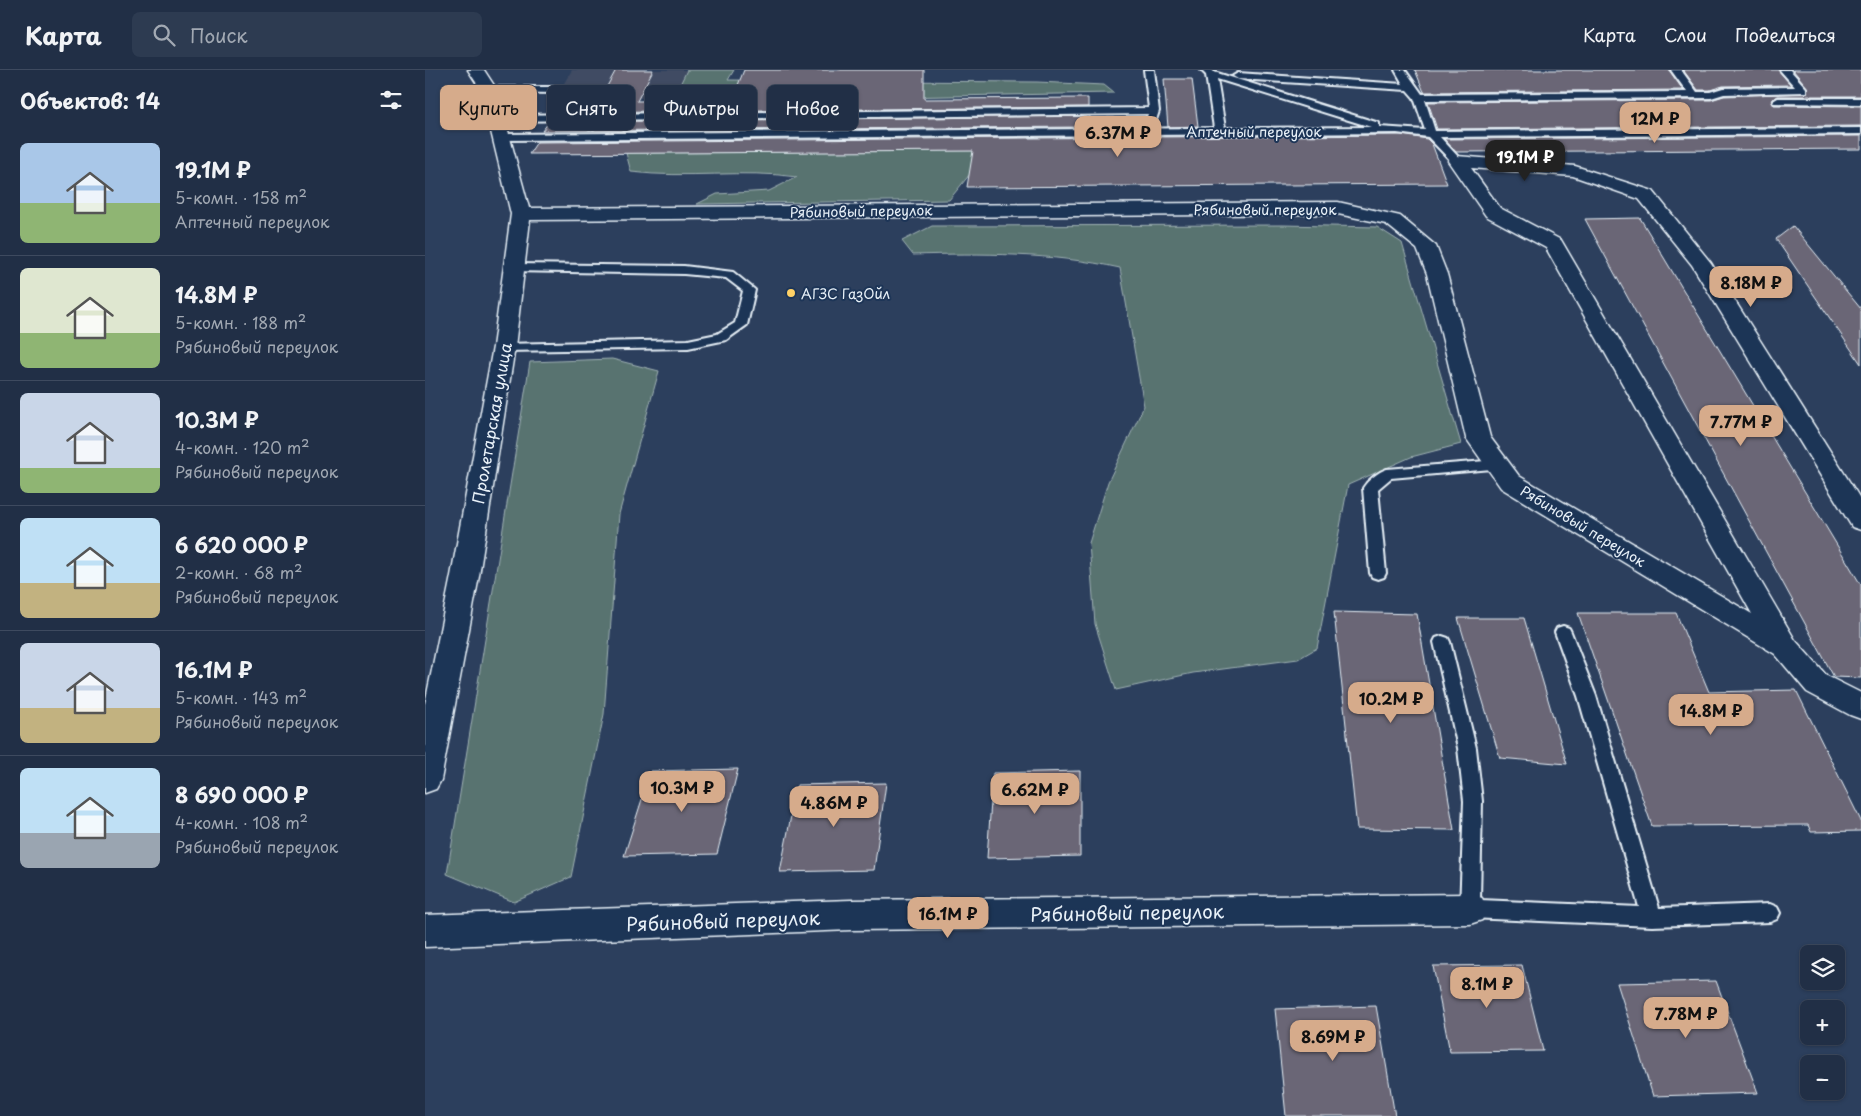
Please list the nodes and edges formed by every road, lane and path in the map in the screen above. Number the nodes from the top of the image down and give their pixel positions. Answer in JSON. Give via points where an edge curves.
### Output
{"nodes":[{"id":1,"x":1149,"y":70,"type":"edge"},
{"id":2,"x":1259,"y":70,"type":"edge"},
{"id":3,"x":1401,"y":70,"type":"edge"},
{"id":4,"x":1676,"y":70,"type":"edge"},
{"id":5,"x":1785,"y":70,"type":"edge"},
{"id":6,"x":1209,"y":72,"type":"edge"},
{"id":7,"x":480,"y":75,"type":"edge"},
{"id":8,"x":1410,"y":87,"type":"junction"},
{"id":9,"x":547,"y":88,"type":"edge"},
{"id":10,"x":1694,"y":95,"type":"junction"},
{"id":11,"x":1711,"y":95,"type":"junction"},
{"id":12,"x":1419,"y":97,"type":"junction"},
{"id":13,"x":1861,"y":102,"type":"edge"},
{"id":14,"x":1154,"y":111,"type":"junction"},
{"id":15,"x":537,"y":126,"type":"edge"},
{"id":16,"x":537,"y":127,"type":"edge"},
{"id":17,"x":499,"y":130,"type":"edge"},
{"id":18,"x":1397,"y":130,"type":"junction"},
{"id":19,"x":1220,"y":131,"type":"junction"},
{"id":20,"x":1861,"y":131,"type":"edge"},
{"id":21,"x":1147,"y":132,"type":"junction"},
{"id":22,"x":1431,"y":134,"type":"junction"},
{"id":23,"x":1457,"y":161,"type":"junction"},
{"id":24,"x":521,"y":214,"type":"junction"},
{"id":25,"x":514,"y":268,"type":"junction"},
{"id":26,"x":504,"y":347,"type":"junction"},
{"id":27,"x":1498,"y":465,"type":"junction"},
{"id":28,"x":1861,"y":521,"type":"edge"},
{"id":29,"x":1378,"y":573,"type":"dead end"},
{"id":30,"x":1563,"y":632,"type":"dead end"},
{"id":31,"x":1443,"y":642,"type":"dead end"},
{"id":32,"x":1785,"y":647,"type":"junction"},
{"id":33,"x":1861,"y":707,"type":"edge"},
{"id":34,"x":425,"y":780,"type":"edge"},
{"id":35,"x":1470,"y":909,"type":"junction"},
{"id":36,"x":1769,"y":913,"type":"dead end"},
{"id":37,"x":1652,"y":917,"type":"junction"},
{"id":38,"x":425,"y":932,"type":"edge"}],
"edges":[{"from":1,"to":14,"type":"lane"},
{"from":2,"to":6,"type":"lane"},
{"from":3,"to":8,"type":"lane"},
{"from":4,"to":10,"type":"lane"},
{"from":5,"to":11,"type":"lane","via":[[1803,90],[1723,91]]},
{"from":6,"to":8,"type":"lane"},
{"from":6,"to":18,"type":"lane"},
{"from":6,"to":19,"type":"lane"},
{"from":7,"to":9,"type":"lane"},
{"from":8,"to":12,"type":"lane"},
{"from":10,"to":11,"type":"lane"},
{"from":10,"to":12,"type":"lane"},
{"from":11,"to":13,"type":"lane","via":[[1736,101]]},
{"from":12,"to":22,"type":"lane"},
{"from":14,"to":15,"type":"lane"},
{"from":14,"to":21,"type":"lane"},
{"from":16,"to":21,"type":"lane","name":"Аптечный переулок"},
{"from":17,"to":24,"type":"street","name":"Пролетарская улица"},
{"from":18,"to":19,"type":"lane","name":"Аптечный переулок"},
{"from":18,"to":22,"type":"lane","name":"Аптечный переулок"},
{"from":19,"to":21,"type":"lane","name":"Аптечный переулок"},
{"from":20,"to":22,"type":"lane","name":"Аптечный переулок"},
{"from":22,"to":23,"type":"lane"},
{"from":23,"to":28,"type":"street","via":[[1575,171],[1646,195],[1701,263]]},
{"from":23,"to":32,"type":"street","via":[[1493,212],[1554,244]]},
{"from":24,"to":25,"type":"street","name":"Пролетарская улица"},
{"from":24,"to":27,"type":"street","name":"Рябиновый переулок","via":[[1338,208],[1393,220],[1426,246],[1437,274],[1478,438]]},
{"from":25,"to":26,"type":"street","name":"Пролетарская улица"},
{"from":25,"to":26,"type":"lane","via":[[684,270],[729,275],[749,290],[741,325],[721,337],[688,344]]},
{"from":26,"to":34,"type":"street","name":"Пролетарская улица","via":[[465,576]]},
{"from":27,"to":29,"type":"lane","via":[[1387,474],[1370,488]]},
{"from":27,"to":32,"type":"street","name":"Рябиновый переулок","via":[[1510,482]]},
{"from":30,"to":37,"type":"lane","via":[[1587,696]]},
{"from":31,"to":35,"type":"lane","via":[[1467,748],[1473,801]]},
{"from":32,"to":33,"type":"street","via":[[1817,684]]},
{"from":35,"to":37,"type":"lane"},
{"from":35,"to":38,"type":"street","name":"Рябиновый переулок","via":[[851,915]]},
{"from":36,"to":37,"type":"lane"}]}
